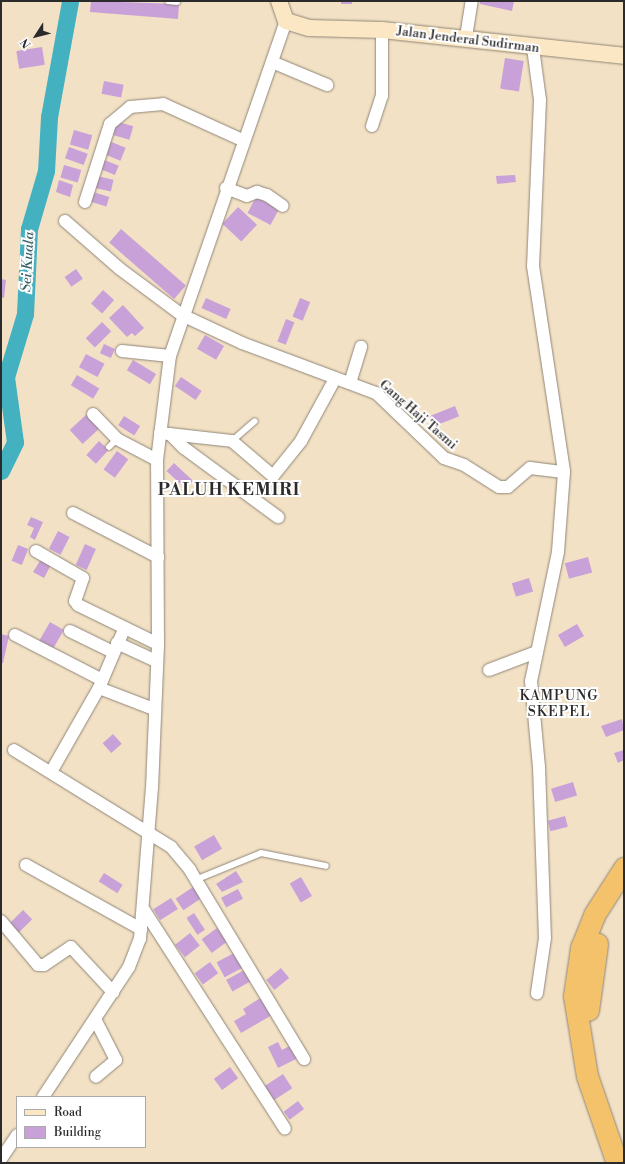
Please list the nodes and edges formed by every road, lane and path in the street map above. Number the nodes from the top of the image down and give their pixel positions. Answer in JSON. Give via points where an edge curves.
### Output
{"nodes":[{"id":1,"x":168,"y":1,"type":"edge"},
{"id":2,"x":279,"y":1,"type":"edge"},
{"id":3,"x":472,"y":1,"type":"edge"},
{"id":4,"x":177,"y":2,"type":"dead end"},
{"id":5,"x":286,"y":21,"type":"junction"},
{"id":6,"x":382,"y":30,"type":"junction"},
{"id":7,"x":466,"y":37,"type":"junction"},
{"id":8,"x":533,"y":48,"type":"junction"},
{"id":9,"x":624,"y":56,"type":"edge"},
{"id":10,"x":272,"y":62,"type":"junction"},
{"id":11,"x":327,"y":85,"type":"dead end"},
{"id":12,"x":372,"y":126,"type":"dead end"},
{"id":13,"x":242,"y":140,"type":"junction"},
{"id":14,"x":226,"y":188,"type":"junction"},
{"id":15,"x":85,"y":202,"type":"dead end"},
{"id":16,"x":283,"y":206,"type":"dead end"},
{"id":17,"x":65,"y":221,"type":"dead end"},
{"id":18,"x":182,"y":315,"type":"junction"},
{"id":19,"x":361,"y":347,"type":"dead end"},
{"id":20,"x":122,"y":351,"type":"dead end"},
{"id":21,"x":170,"y":356,"type":"junction"},
{"id":22,"x":335,"y":379,"type":"junction"},
{"id":23,"x":350,"y":383,"type":"junction"},
{"id":24,"x":93,"y":414,"type":"dead end"},
{"id":25,"x":255,"y":421,"type":"dead end"},
{"id":26,"x":165,"y":433,"type":"junction"},
{"id":27,"x":232,"y":441,"type":"junction"},
{"id":28,"x":157,"y":460,"type":"junction"},
{"id":29,"x":564,"y":472,"type":"junction"},
{"id":30,"x":73,"y":513,"type":"dead end"},
{"id":31,"x":278,"y":517,"type":"dead end"},
{"id":32,"x":36,"y":551,"type":"dead end"},
{"id":33,"x":158,"y":557,"type":"junction"},
{"id":34,"x":70,"y":631,"type":"dead end"},
{"id":35,"x":15,"y":635,"type":"dead end"},
{"id":36,"x":118,"y":643,"type":"junction"},
{"id":37,"x":158,"y":644,"type":"junction"},
{"id":38,"x":534,"y":653,"type":"junction"},
{"id":39,"x":156,"y":661,"type":"junction"},
{"id":40,"x":489,"y":670,"type":"dead end"},
{"id":41,"x":101,"y":684,"type":"junction"},
{"id":42,"x":154,"y":709,"type":"junction"},
{"id":43,"x":14,"y":750,"type":"dead end"},
{"id":44,"x":51,"y":772,"type":"junction"},
{"id":45,"x":148,"y":830,"type":"junction"},
{"id":46,"x":26,"y":865,"type":"dead end"},
{"id":47,"x":326,"y":866,"type":"dead end"},
{"id":48,"x":624,"y":868,"type":"edge"},
{"id":49,"x":195,"y":880,"type":"junction"},
{"id":50,"x":624,"y":890,"type":"edge"},
{"id":51,"x":144,"y":910,"type":"junction"},
{"id":52,"x":1,"y":921,"type":"edge"},
{"id":53,"x":141,"y":929,"type":"junction"},
{"id":54,"x":113,"y":992,"type":"junction"},
{"id":55,"x":537,"y":993,"type":"dead end"},
{"id":56,"x":95,"y":1019,"type":"junction"},
{"id":57,"x":304,"y":1059,"type":"dead end"},
{"id":58,"x":96,"y":1077,"type":"dead end"},
{"id":59,"x":44,"y":1096,"type":"edge"},
{"id":60,"x":285,"y":1129,"type":"dead end"},
{"id":61,"x":16,"y":1136,"type":"edge"},
{"id":62,"x":624,"y":1148,"type":"edge"},
{"id":63,"x":1,"y":1158,"type":"edge"},
{"id":64,"x":617,"y":1163,"type":"edge"}],
"edges":[{"from":1,"to":4,"type":"lane"},
{"from":2,"to":5,"type":"main road"},
{"from":3,"to":7,"type":"street"},
{"from":5,"to":6,"type":"main road","name":"Jalan Jenderal Sudirman","via":[[309,28]]},
{"from":5,"to":10,"type":"street"},
{"from":6,"to":7,"type":"main road","name":"Jalan Jenderal Sudirman"},
{"from":6,"to":12,"type":"street","via":[[382,96]]},
{"from":7,"to":8,"type":"main road","name":"Jalan Jenderal Sudirman"},
{"from":8,"to":9,"type":"main road","name":"Jalan Jenderal Sudirman"},
{"from":8,"to":29,"type":"street","via":[[540,100],[533,266]]},
{"from":10,"to":11,"type":"street"},
{"from":10,"to":13,"type":"street"},
{"from":13,"to":14,"type":"street"},
{"from":13,"to":15,"type":"street","via":[[162,104],[130,107],[110,124]]},
{"from":14,"to":16,"type":"street","via":[[247,196],[257,192],[267,195]]},
{"from":14,"to":18,"type":"street"},
{"from":17,"to":18,"type":"street","name":"Gang Haji Tasmi","via":[[120,269]]},
{"from":18,"to":21,"type":"street"},
{"from":18,"to":22,"type":"street","name":"Gang Haji Tasmi"},
{"from":19,"to":23,"type":"street"},
{"from":20,"to":21,"type":"street"},
{"from":21,"to":26,"type":"street"},
{"from":22,"to":23,"type":"street","name":"Gang Haji Tasmi"},
{"from":22,"to":27,"type":"street","via":[[301,441],[276,475],[267,473]]},
{"from":23,"to":29,"type":"street","name":"Gang Haji Tasmi","via":[[376,393],[444,458],[470,469],[499,487],[508,487],[530,468]]},
{"from":24,"to":28,"type":"street","via":[[113,443]]},
{"from":25,"to":27,"type":"lane"},
{"from":26,"to":27,"type":"street"},
{"from":26,"to":28,"type":"street"},
{"from":26,"to":31,"type":"street"},
{"from":28,"to":33,"type":"street"},
{"from":29,"to":38,"type":"street","via":[[558,552]]},
{"from":30,"to":33,"type":"street"},
{"from":32,"to":37,"type":"street","via":[[84,579],[75,601],[78,605]]},
{"from":33,"to":37,"type":"street"},
{"from":34,"to":36,"type":"street"},
{"from":35,"to":41,"type":"street"},
{"from":36,"to":39,"type":"street"},
{"from":36,"to":41,"type":"street"},
{"from":37,"to":39,"type":"street"},
{"from":38,"to":40,"type":"street"},
{"from":38,"to":55,"type":"street","via":[[531,681],[539,767],[545,938]]},
{"from":39,"to":42,"type":"street"},
{"from":41,"to":42,"type":"street"},
{"from":41,"to":44,"type":"street"},
{"from":42,"to":45,"type":"street"},
{"from":43,"to":44,"type":"street"},
{"from":44,"to":45,"type":"street"},
{"from":45,"to":49,"type":"street","via":[[171,847]]},
{"from":45,"to":51,"type":"street"},
{"from":46,"to":53,"type":"street"},
{"from":47,"to":49,"type":"lane","via":[[261,853]]},
{"from":48,"to":64,"type":"highway","via":[[594,915],[581,948],[574,989],[577,1033],[586,1076]]},
{"from":49,"to":57,"type":"street"},
{"from":50,"to":62,"type":"highway","via":[[612,907],[594,952],[588,1022],[603,1094]]},
{"from":51,"to":53,"type":"street"},
{"from":51,"to":60,"type":"street"},
{"from":52,"to":54,"type":"street","via":[[38,965],[44,965],[71,947]]},
{"from":53,"to":54,"type":"street","via":[[132,961]]},
{"from":54,"to":56,"type":"street"},
{"from":56,"to":58,"type":"street","via":[[116,1060]]},
{"from":56,"to":59,"type":"street"},
{"from":61,"to":63,"type":"street"}]}
